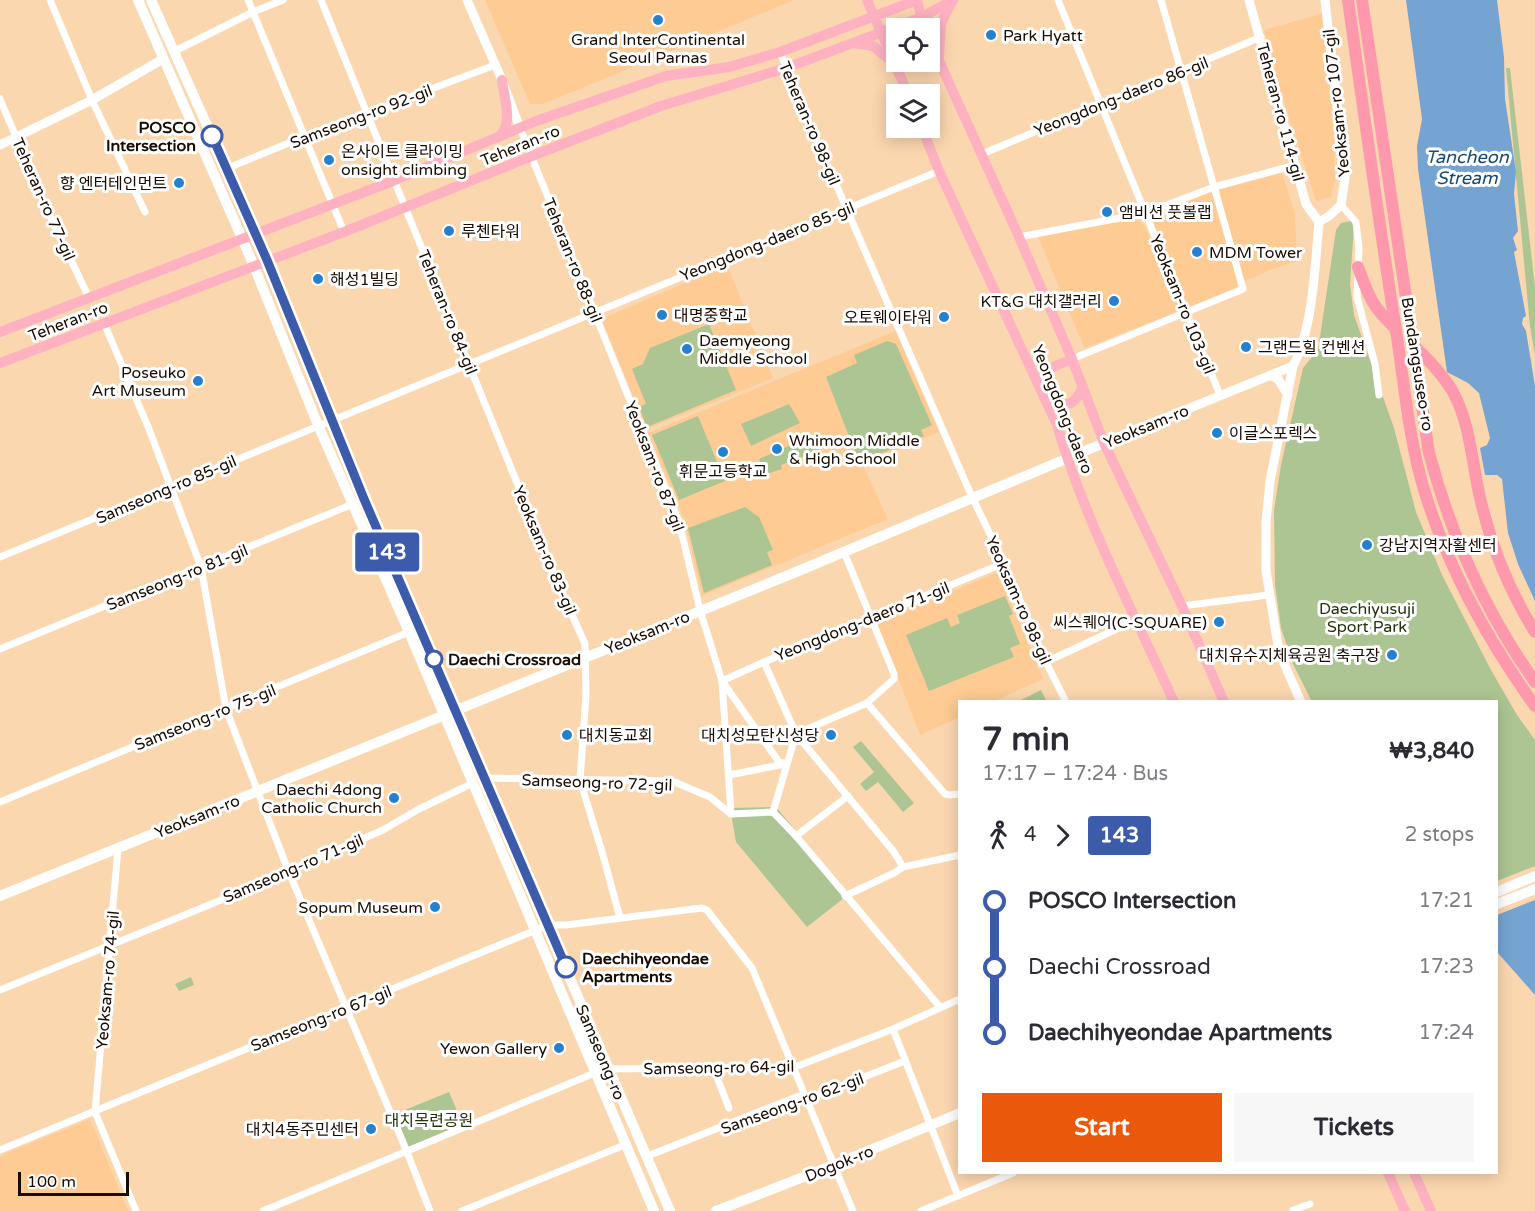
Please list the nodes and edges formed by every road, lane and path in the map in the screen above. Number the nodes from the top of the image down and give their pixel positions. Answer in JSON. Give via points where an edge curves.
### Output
{"nodes":[{"id":1,"x":50,"y":0,"type":"edge"},
{"id":2,"x":138,"y":0,"type":"edge"},
{"id":3,"x":151,"y":0,"type":"edge"},
{"id":4,"x":248,"y":0,"type":"edge"},
{"id":5,"x":283,"y":0,"type":"edge"},
{"id":6,"x":321,"y":0,"type":"edge"},
{"id":7,"x":467,"y":0,"type":"edge"},
{"id":8,"x":867,"y":0,"type":"edge"},
{"id":9,"x":917,"y":0,"type":"edge"},
{"id":10,"x":953,"y":0,"type":"edge"},
{"id":11,"x":1058,"y":0,"type":"edge"},
{"id":12,"x":1161,"y":0,"type":"edge"},
{"id":13,"x":1249,"y":0,"type":"edge"},
{"id":14,"x":1325,"y":0,"type":"edge"},
{"id":15,"x":1348,"y":0,"type":"edge"},
{"id":16,"x":1362,"y":0,"type":"edge"},
{"id":17,"x":1369,"y":0,"type":"edge"},
{"id":18,"x":253,"y":12,"type":"junction"},
{"id":19,"x":874,"y":17,"type":"junction"},
{"id":20,"x":922,"y":17,"type":"junction"},
{"id":21,"x":1366,"y":31,"type":"junction"},
{"id":22,"x":880,"y":32,"type":"junction"},
{"id":23,"x":1261,"y":38,"type":"junction"},
{"id":24,"x":850,"y":42,"type":"junction"},
{"id":25,"x":940,"y":42,"type":"edge"},
{"id":26,"x":886,"y":44,"type":"edge"},
{"id":27,"x":173,"y":52,"type":"junction"},
{"id":28,"x":780,"y":52,"type":"junction"},
{"id":29,"x":886,"y":57,"type":"edge"},
{"id":30,"x":163,"y":59,"type":"junction"},
{"id":31,"x":940,"y":62,"type":"edge"},
{"id":32,"x":495,"y":65,"type":"junction"},
{"id":33,"x":786,"y":68,"type":"junction"},
{"id":34,"x":1182,"y":71,"type":"junction"},
{"id":35,"x":502,"y":80,"type":"junction"},
{"id":36,"x":0,"y":99,"type":"edge"},
{"id":37,"x":92,"y":100,"type":"junction"},
{"id":38,"x":1100,"y":103,"type":"junction"},
{"id":39,"x":366,"y":114,"type":"junction"},
{"id":40,"x":520,"y":128,"type":"junction"},
{"id":41,"x":16,"y":136,"type":"junction"},
{"id":42,"x":306,"y":136,"type":"junction"},
{"id":43,"x":498,"y":138,"type":"junction"},
{"id":44,"x":926,"y":138,"type":"edge"},
{"id":45,"x":0,"y":145,"type":"edge"},
{"id":46,"x":982,"y":154,"type":"junction"},
{"id":47,"x":532,"y":156,"type":"junction"},
{"id":48,"x":1296,"y":165,"type":"junction"},
{"id":49,"x":228,"y":168,"type":"junction"},
{"id":50,"x":939,"y":171,"type":"junction"},
{"id":51,"x":393,"y":181,"type":"junction"},
{"id":52,"x":1215,"y":187,"type":"junction"},
{"id":53,"x":333,"y":204,"type":"junction"},
{"id":54,"x":1341,"y":205,"type":"junction"},
{"id":55,"x":406,"y":207,"type":"junction"},
{"id":56,"x":846,"y":209,"type":"junction"},
{"id":57,"x":145,"y":212,"type":"dead end"},
{"id":58,"x":1146,"y":213,"type":"junction"},
{"id":59,"x":1319,"y":222,"type":"junction"},
{"id":60,"x":344,"y":232,"type":"junction"},
{"id":61,"x":254,"y":234,"type":"junction"},
{"id":62,"x":1019,"y":237,"type":"junction"},
{"id":63,"x":242,"y":239,"type":"junction"},
{"id":64,"x":267,"y":260,"type":"junction"},
{"id":65,"x":254,"y":266,"type":"junction"},
{"id":66,"x":1358,"y":267,"type":"junction"},
{"id":67,"x":88,"y":298,"type":"junction"},
{"id":68,"x":594,"y":313,"type":"junction"},
{"id":69,"x":1185,"y":313,"type":"junction"},
{"id":70,"x":104,"y":323,"type":"junction"},
{"id":71,"x":899,"y":325,"type":"joint"},
{"id":72,"x":0,"y":332,"type":"edge"},
{"id":73,"x":1072,"y":359,"type":"junction"},
{"id":74,"x":0,"y":363,"type":"edge"},
{"id":75,"x":470,"y":364,"type":"junction"},
{"id":76,"x":1293,"y":366,"type":"junction"},
{"id":77,"x":1034,"y":375,"type":"junction"},
{"id":78,"x":1270,"y":375,"type":"junction"},
{"id":79,"x":1083,"y":387,"type":"junction"},
{"id":80,"x":626,"y":392,"type":"joint"},
{"id":81,"x":1220,"y":395,"type":"junction"},
{"id":82,"x":1288,"y":395,"type":"junction"},
{"id":83,"x":1378,"y":395,"type":"dead end"},
{"id":84,"x":1044,"y":397,"type":"junction"},
{"id":85,"x":332,"y":419,"type":"junction"},
{"id":86,"x":318,"y":425,"type":"junction"},
{"id":87,"x":501,"y":443,"type":"joint"},
{"id":88,"x":1104,"y":443,"type":"junction"},
{"id":89,"x":1066,"y":458,"type":"junction"},
{"id":90,"x":171,"y":487,"type":"junction"},
{"id":91,"x":972,"y":497,"type":"junction"},
{"id":92,"x":353,"y":504,"type":"junction"},
{"id":93,"x":844,"y":552,"type":"junction"},
{"id":94,"x":0,"y":557,"type":"edge"},
{"id":95,"x":1004,"y":563,"type":"junction"},
{"id":96,"x":201,"y":567,"type":"junction"},
{"id":97,"x":1268,"y":595,"type":"junction"},
{"id":98,"x":1182,"y":606,"type":"junction"},
{"id":99,"x":700,"y":610,"type":"junction"},
{"id":100,"x":871,"y":618,"type":"junction"},
{"id":101,"x":1136,"y":620,"type":"junction"},
{"id":102,"x":409,"y":632,"type":"junction"},
{"id":103,"x":1535,"y":632,"type":"edge"},
{"id":104,"x":0,"y":649,"type":"edge"},
{"id":105,"x":585,"y":657,"type":"junction"},
{"id":106,"x":764,"y":662,"type":"junction"},
{"id":107,"x":1046,"y":662,"type":"junction"},
{"id":108,"x":722,"y":681,"type":"junction"},
{"id":109,"x":1535,"y":682,"type":"edge"},
{"id":110,"x":1065,"y":700,"type":"edge"},
{"id":111,"x":1173,"y":700,"type":"edge"},
{"id":112,"x":1223,"y":700,"type":"edge"},
{"id":113,"x":1300,"y":700,"type":"edge"},
{"id":114,"x":867,"y":703,"type":"junction"},
{"id":115,"x":1535,"y":706,"type":"edge"},
{"id":116,"x":226,"y":708,"type":"junction"},
{"id":117,"x":456,"y":709,"type":"junction"},
{"id":118,"x":443,"y":715,"type":"junction"},
{"id":119,"x":796,"y":734,"type":"junction"},
{"id":120,"x":787,"y":764,"type":"junction"},
{"id":121,"x":729,"y":775,"type":"junction"},
{"id":122,"x":484,"y":778,"type":"junction"},
{"id":123,"x":580,"y":780,"type":"junction"},
{"id":124,"x":473,"y":783,"type":"junction"},
{"id":125,"x":258,"y":791,"type":"junction"},
{"id":126,"x":958,"y":794,"type":"edge"},
{"id":127,"x":848,"y":796,"type":"junction"},
{"id":128,"x":0,"y":802,"type":"edge"},
{"id":129,"x":773,"y":812,"type":"junction"},
{"id":130,"x":731,"y":814,"type":"junction"},
{"id":131,"x":796,"y":836,"type":"junction"},
{"id":132,"x":118,"y":848,"type":"junction"},
{"id":133,"x":958,"y":855,"type":"edge"},
{"id":134,"x":903,"y":867,"type":"junction"},
{"id":135,"x":288,"y":870,"type":"junction"},
{"id":136,"x":1535,"y":876,"type":"edge"},
{"id":137,"x":1535,"y":889,"type":"edge"},
{"id":138,"x":1498,"y":892,"type":"edge"},
{"id":139,"x":845,"y":896,"type":"junction"},
{"id":140,"x":0,"y":897,"type":"edge"},
{"id":141,"x":1498,"y":904,"type":"edge"},
{"id":142,"x":620,"y":918,"type":"junction"},
{"id":143,"x":548,"y":925,"type":"junction"},
{"id":144,"x":536,"y":930,"type":"junction"},
{"id":145,"x":109,"y":945,"type":"junction"},
{"id":146,"x":0,"y":990,"type":"edge"},
{"id":147,"x":958,"y":1000,"type":"edge"},
{"id":148,"x":940,"y":1007,"type":"junction"},
{"id":149,"x":345,"y":1008,"type":"junction"},
{"id":150,"x":893,"y":1029,"type":"junction"},
{"id":151,"x":905,"y":1061,"type":"junction"},
{"id":152,"x":712,"y":1067,"type":"junction"},
{"id":153,"x":795,"y":1068,"type":"junction"},
{"id":154,"x":609,"y":1069,"type":"junction"},
{"id":155,"x":597,"y":1072,"type":"junction"},
{"id":156,"x":807,"y":1097,"type":"junction"},
{"id":157,"x":729,"y":1108,"type":"dead end"},
{"id":158,"x":95,"y":1112,"type":"junction"},
{"id":159,"x":958,"y":1114,"type":"edge"},
{"id":160,"x":930,"y":1125,"type":"junction"},
{"id":161,"x":627,"y":1144,"type":"junction"},
{"id":162,"x":0,"y":1150,"type":"edge"},
{"id":163,"x":407,"y":1152,"type":"junction"},
{"id":164,"x":645,"y":1157,"type":"junction"},
{"id":165,"x":834,"y":1165,"type":"junction"},
{"id":166,"x":1011,"y":1174,"type":"edge"},
{"id":167,"x":1388,"y":1174,"type":"edge"},
{"id":168,"x":1414,"y":1174,"type":"edge"},
{"id":169,"x":958,"y":1196,"type":"junction"},
{"id":170,"x":1310,"y":1204,"type":"dead end"},
{"id":171,"x":1293,"y":1210,"type":"edge"},
{"id":172,"x":136,"y":1211,"type":"edge"},
{"id":173,"x":263,"y":1211,"type":"edge"},
{"id":174,"x":430,"y":1211,"type":"edge"},
{"id":175,"x":462,"y":1211,"type":"edge"},
{"id":176,"x":654,"y":1211,"type":"edge"},
{"id":177,"x":670,"y":1211,"type":"edge"},
{"id":178,"x":716,"y":1211,"type":"edge"},
{"id":179,"x":853,"y":1211,"type":"edge"},
{"id":180,"x":921,"y":1211,"type":"edge"},
{"id":181,"x":1405,"y":1211,"type":"edge"},
{"id":182,"x":1431,"y":1211,"type":"edge"}],
"edges":[{"from":1,"to":37,"type":"street"},
{"from":2,"to":30,"type":"main road","name":"Samseong-ro"},
{"from":3,"to":27,"type":"main road","name":"Samseong-ro"},
{"from":4,"to":18,"type":"street"},
{"from":5,"to":18,"type":"street"},
{"from":6,"to":39,"type":"street","name":"Teheran-ro 84-gil"},
{"from":7,"to":32,"type":"street"},
{"from":8,"to":19,"type":"main road"},
{"from":9,"to":19,"type":"main road","name":"Teheran-ro"},
{"from":9,"to":20,"type":"main road"},
{"from":10,"to":20,"type":"main road","name":"Teheran-ro"},
{"from":10,"to":25,"type":"main road","via":[[941,23]]},
{"from":11,"to":38,"type":"street","name":"Yeoksam-ro 103-gil"},
{"from":12,"to":34,"type":"street"},
{"from":13,"to":23,"type":"street","name":"Teheran-ro 114-gil"},
{"from":14,"to":54,"type":"street","name":"Yeoksam-ro 107-gil","via":[[1345,177]]},
{"from":15,"to":115,"type":"highway","name":"Bundangsuseo-ro","via":[[1419,473],[1451,564],[1500,657]]},
{"from":16,"to":21,"type":"highway","name":"Bundangsuseo-ro"},
{"from":17,"to":21,"type":"highway"},
{"from":18,"to":27,"type":"street"},
{"from":18,"to":42,"type":"street"},
{"from":19,"to":22,"type":"main road"},
{"from":19,"to":28,"type":"main road","name":"Teheran-ro"},
{"from":20,"to":22,"type":"main road","name":"Teheran-ro"},
{"from":21,"to":109,"type":"highway","name":"Bundangsuseo-ro","via":[[1424,426],[1435,473],[1481,593]]},
{"from":22,"to":24,"type":"main road","name":"Teheran-ro"},
{"from":22,"to":26,"type":"main road"},
{"from":23,"to":34,"type":"street","name":"Yeongdong-daero 86-gil"},
{"from":23,"to":48,"type":"street","name":"Teheran-ro 114-gil"},
{"from":24,"to":29,"type":"main road","via":[[873,46]]},
{"from":24,"to":33,"type":"main road","name":"Teheran-ro"},
{"from":27,"to":49,"type":"main road","name":"Samseong-ro"},
{"from":28,"to":33,"type":"street","name":"Teheran-ro 98-gil"},
{"from":28,"to":40,"type":"main road","name":"Teheran-ro","via":[[729,67],[666,76]]},
{"from":30,"to":37,"type":"street"},
{"from":30,"to":63,"type":"main road","name":"Samseong-ro"},
{"from":31,"to":46,"type":"main road","name":"Yeongdong-daero"},
{"from":32,"to":35,"type":"street"},
{"from":32,"to":39,"type":"street","name":"Samseong-ro 92-gil"},
{"from":33,"to":47,"type":"main road","name":"Teheran-ro","via":[[661,106]]},
{"from":33,"to":56,"type":"street","name":"Teheran-ro 98-gil"},
{"from":34,"to":38,"type":"street","name":"Yeongdong-daero 86-gil"},
{"from":34,"to":52,"type":"street"},
{"from":35,"to":40,"type":"street"},
{"from":35,"to":43,"type":"main road","via":[[507,120],[506,130]]},
{"from":36,"to":41,"type":"street","name":"Teheran-ro 77-gil"},
{"from":37,"to":41,"type":"street"},
{"from":37,"to":57,"type":"street"},
{"from":38,"to":46,"type":"street","name":"Yeongdong-daero 86-gil"},
{"from":38,"to":58,"type":"street","name":"Yeoksam-ro 103-gil"},
{"from":39,"to":42,"type":"street","name":"Samseong-ro 92-gil"},
{"from":39,"to":51,"type":"street","name":"Teheran-ro 84-gil"},
{"from":40,"to":43,"type":"main road","name":"Teheran-ro"},
{"from":40,"to":47,"type":"street","name":"Teheran-ro 88-gil"},
{"from":41,"to":45,"type":"street"},
{"from":41,"to":67,"type":"street","name":"Teheran-ro 77-gil"},
{"from":42,"to":49,"type":"street","name":"Samseong-ro 92-gil"},
{"from":42,"to":53,"type":"street"},
{"from":43,"to":51,"type":"main road","name":"Teheran-ro"},
{"from":44,"to":50,"type":"main road","name":"Yeongdong-daero"},
{"from":46,"to":62,"type":"main road","name":"Yeongdong-daero"},
{"from":47,"to":55,"type":"main road","name":"Teheran-ro"},
{"from":47,"to":68,"type":"street","name":"Teheran-ro 88-gil"},
{"from":48,"to":52,"type":"street"},
{"from":48,"to":59,"type":"street","name":"Teheran-ro 114-gil","via":[[1306,204]]},
{"from":49,"to":61,"type":"main road","name":"Samseong-ro"},
{"from":50,"to":56,"type":"street","name":"Yeongdong-daero 85-gil"},
{"from":50,"to":77,"type":"main road","name":"Yeongdong-daero"},
{"from":51,"to":53,"type":"main road","name":"Teheran-ro"},
{"from":51,"to":55,"type":"street","name":"Teheran-ro 84-gil"},
{"from":52,"to":58,"type":"street"},
{"from":52,"to":69,"type":"street","via":[[1243,289]]},
{"from":53,"to":60,"type":"street"},
{"from":53,"to":61,"type":"main road","name":"Teheran-ro"},
{"from":54,"to":59,"type":"street"},
{"from":54,"to":66,"type":"street","via":[[1356,222]]},
{"from":55,"to":60,"type":"main road","name":"Teheran-ro"},
{"from":55,"to":75,"type":"street","name":"Teheran-ro 84-gil"},
{"from":56,"to":68,"type":"street","name":"Yeongdong-daero 85-gil"},
{"from":56,"to":71,"type":"street","name":"Teheran-ro 98-gil"},
{"from":58,"to":62,"type":"street"},
{"from":58,"to":69,"type":"street","name":"Yeoksam-ro 103-gil"},
{"from":59,"to":76,"type":"street","via":[[1308,315],[1301,351]]},
{"from":60,"to":64,"type":"main road","name":"Teheran-ro"},
{"from":61,"to":63,"type":"main road","name":"Teheran-ro"},
{"from":61,"to":64,"type":"main road","name":"Samseong-ro"},
{"from":62,"to":73,"type":"main road","name":"Yeongdong-daero"},
{"from":63,"to":65,"type":"main road","name":"Samseong-ro"},
{"from":63,"to":67,"type":"main road","name":"Teheran-ro"},
{"from":64,"to":65,"type":"main road","name":"Teheran-ro"},
{"from":64,"to":85,"type":"main road","name":"Samseong-ro"},
{"from":65,"to":70,"type":"main road","name":"Teheran-ro"},
{"from":65,"to":86,"type":"main road","name":"Samseong-ro"},
{"from":66,"to":83,"type":"street","via":[[1357,297]]},
{"from":66,"to":103,"type":"highway","via":[[1379,313],[1428,358],[1453,393],[1467,432],[1490,536],[1520,608]]},
{"from":67,"to":72,"type":"main road","name":"Teheran-ro"},
{"from":68,"to":75,"type":"street","name":"Yeongdong-daero 85-gil"},
{"from":68,"to":80,"type":"street","name":"Teheran-ro 88-gil"},
{"from":69,"to":73,"type":"street"},
{"from":69,"to":81,"type":"street","name":"Yeoksam-ro 103-gil"},
{"from":70,"to":74,"type":"main road","name":"Teheran-ro"},
{"from":70,"to":90,"type":"street"},
{"from":71,"to":91,"type":"street","name":"Yeoksam-ro 98-gil"},
{"from":73,"to":77,"type":"main road"},
{"from":73,"to":79,"type":"main road","name":"Yeongdong-daero"},
{"from":75,"to":85,"type":"street","name":"Samseong-ro 85-gil"},
{"from":75,"to":87,"type":"street","name":"Teheran-ro 84-gil"},
{"from":76,"to":78,"type":"street","name":"Yeoksam-ro"},
{"from":76,"to":82,"type":"street"},
{"from":77,"to":84,"type":"main road","name":"Yeongdong-daero"},
{"from":78,"to":81,"type":"street","name":"Yeoksam-ro"},
{"from":78,"to":82,"type":"street","via":[[1278,379]]},
{"from":79,"to":84,"type":"main road","via":[[1077,399],[1068,405]]},
{"from":79,"to":88,"type":"main road","name":"Yeongdong-daero"},
{"from":80,"to":99,"type":"street","name":"Yeoksam-ro 87-gil","via":[[679,522]]},
{"from":81,"to":88,"type":"street","name":"Yeoksam-ro"},
{"from":82,"to":97,"type":"street","via":[[1270,481],[1266,522]]},
{"from":84,"to":89,"type":"main road","name":"Yeongdong-daero"},
{"from":85,"to":86,"type":"street","name":"Samseong-ro 85-gil"},
{"from":85,"to":117,"type":"main road","name":"Samseong-ro"},
{"from":86,"to":90,"type":"street","name":"Samseong-ro 85-gil"},
{"from":86,"to":92,"type":"main road","name":"Samseong-ro"},
{"from":87,"to":105,"type":"street","name":"Yeoksam-ro 83-gil","via":[[585,644]]},
{"from":88,"to":89,"type":"main road","name":"Yeoksam-ro"},
{"from":88,"to":98,"type":"main road","name":"Yeongdong-daero"},
{"from":89,"to":91,"type":"main road","name":"Yeoksam-ro"},
{"from":89,"to":101,"type":"main road","name":"Yeongdong-daero"},
{"from":90,"to":94,"type":"street","name":"Samseong-ro 85-gil"},
{"from":90,"to":96,"type":"street"},
{"from":91,"to":93,"type":"main road","name":"Yeoksam-ro"},
{"from":91,"to":95,"type":"street","name":"Yeoksam-ro 98-gil"},
{"from":92,"to":96,"type":"street","name":"Samseong-ro 81-gil"},
{"from":92,"to":102,"type":"main road","name":"Samseong-ro"},
{"from":93,"to":99,"type":"main road","name":"Yeoksam-ro"},
{"from":93,"to":100,"type":"street"},
{"from":95,"to":100,"type":"street","name":"Yeongdong-daero 71-gil"},
{"from":95,"to":107,"type":"street","name":"Yeoksam-ro 98-gil"},
{"from":96,"to":104,"type":"street","name":"Samseong-ro 81-gil"},
{"from":96,"to":116,"type":"street"},
{"from":97,"to":98,"type":"street"},
{"from":97,"to":113,"type":"street","via":[[1279,652]]},
{"from":98,"to":112,"type":"main road","name":"Yeongdong-daero"},
{"from":99,"to":105,"type":"main road","name":"Yeoksam-ro"},
{"from":99,"to":108,"type":"street","name":"Yeoksam-ro 87-gil"},
{"from":100,"to":106,"type":"street","name":"Yeongdong-daero 71-gil"},
{"from":100,"to":114,"type":"street","via":[[894,679]]},
{"from":101,"to":107,"type":"street"},
{"from":101,"to":111,"type":"main road","name":"Yeongdong-daero"},
{"from":102,"to":116,"type":"street","name":"Samseong-ro 75-gil"},
{"from":102,"to":118,"type":"main road","name":"Samseong-ro"},
{"from":105,"to":117,"type":"main road","name":"Yeoksam-ro"},
{"from":105,"to":123,"type":"street","name":"Yeoksam-ro 83-gil"},
{"from":106,"to":108,"type":"street","name":"Yeongdong-daero 71-gil"},
{"from":106,"to":119,"type":"street"},
{"from":107,"to":110,"type":"street","name":"Yeoksam-ro 98-gil"},
{"from":108,"to":120,"type":"street","via":[[778,762]]},
{"from":108,"to":121,"type":"street"},
{"from":114,"to":119,"type":"street"},
{"from":114,"to":126,"type":"street","via":[[945,794]]},
{"from":116,"to":125,"type":"street"},
{"from":116,"to":128,"type":"street","name":"Samseong-ro 75-gil"},
{"from":117,"to":118,"type":"main road","name":"Yeoksam-ro"},
{"from":117,"to":122,"type":"main road","name":"Samseong-ro"},
{"from":118,"to":124,"type":"main road","name":"Samseong-ro"},
{"from":118,"to":125,"type":"main road","name":"Yeoksam-ro"},
{"from":119,"to":120,"type":"street"},
{"from":119,"to":127,"type":"street"},
{"from":120,"to":121,"type":"street"},
{"from":120,"to":129,"type":"street"},
{"from":121,"to":130,"type":"street"},
{"from":122,"to":123,"type":"street","name":"Samseong-ro 72-gil"},
{"from":122,"to":143,"type":"main road","name":"Samseong-ro"},
{"from":123,"to":130,"type":"street","name":"Samseong-ro 72-gil","via":[[672,781],[710,797]]},
{"from":123,"to":142,"type":"street"},
{"from":124,"to":135,"type":"street","name":"Samseong-ro 71-gil","via":[[383,830]]},
{"from":124,"to":144,"type":"main road","name":"Samseong-ro"},
{"from":125,"to":132,"type":"main road","name":"Yeoksam-ro"},
{"from":125,"to":135,"type":"street"},
{"from":127,"to":131,"type":"street"},
{"from":127,"to":134,"type":"street"},
{"from":129,"to":130,"type":"street"},
{"from":129,"to":131,"type":"street"},
{"from":131,"to":139,"type":"street"},
{"from":132,"to":140,"type":"main road","name":"Yeoksam-ro"},
{"from":132,"to":145,"type":"street","name":"Yeoksam-ro 74-gil"},
{"from":133,"to":134,"type":"street"},
{"from":134,"to":139,"type":"street"},
{"from":135,"to":145,"type":"street","name":"Samseong-ro 71-gil"},
{"from":135,"to":149,"type":"street"},
{"from":136,"to":138,"type":"main road"},
{"from":137,"to":141,"type":"main road"},
{"from":139,"to":148,"type":"street"},
{"from":142,"to":143,"type":"street"},
{"from":142,"to":153,"type":"street","via":[[707,910],[752,968]]},
{"from":143,"to":144,"type":"main road"},
{"from":143,"to":144,"type":"main road"},
{"from":143,"to":154,"type":"main road","name":"Samseong-ro"},
{"from":144,"to":149,"type":"street","name":"Samseong-ro 67-gil"},
{"from":144,"to":155,"type":"main road","name":"Samseong-ro"},
{"from":145,"to":146,"type":"street","name":"Samseong-ro 71-gil"},
{"from":145,"to":158,"type":"street","name":"Yeoksam-ro 74-gil"},
{"from":147,"to":148,"type":"street","name":"Samseong-ro 64-gil"},
{"from":148,"to":150,"type":"street","name":"Samseong-ro 64-gil"},
{"from":149,"to":158,"type":"street","name":"Samseong-ro 67-gil"},
{"from":149,"to":163,"type":"street"},
{"from":150,"to":151,"type":"street"},
{"from":150,"to":153,"type":"street","name":"Samseong-ro 64-gil"},
{"from":151,"to":156,"type":"street","name":"Samseong-ro 62-gil"},
{"from":151,"to":160,"type":"street"},
{"from":152,"to":153,"type":"street","name":"Samseong-ro 64-gil"},
{"from":152,"to":154,"type":"street","name":"Samseong-ro 64-gil"},
{"from":152,"to":157,"type":"street"},
{"from":153,"to":156,"type":"street"},
{"from":154,"to":164,"type":"main road","name":"Samseong-ro"},
{"from":155,"to":161,"type":"main road","name":"Samseong-ro"},
{"from":155,"to":163,"type":"street"},
{"from":156,"to":164,"type":"street","name":"Samseong-ro 62-gil","via":[[799,1096]]},
{"from":156,"to":165,"type":"street"},
{"from":158,"to":162,"type":"street","name":"Samseong-ro 67-gil"},
{"from":158,"to":172,"type":"street"},
{"from":159,"to":160,"type":"main road","name":"Dogok-ro"},
{"from":160,"to":165,"type":"main road","name":"Dogok-ro"},
{"from":160,"to":169,"type":"street"},
{"from":161,"to":175,"type":"street"},
{"from":161,"to":176,"type":"main road","name":"Samseong-ro"},
{"from":163,"to":173,"type":"street"},
{"from":163,"to":174,"type":"street"},
{"from":164,"to":177,"type":"main road","name":"Samseong-ro"},
{"from":165,"to":178,"type":"main road","name":"Dogok-ro"},
{"from":165,"to":179,"type":"street"},
{"from":166,"to":169,"type":"street"},
{"from":167,"to":181,"type":"main road"},
{"from":168,"to":182,"type":"main road"},
{"from":169,"to":180,"type":"street"},
{"from":170,"to":171,"type":"street"}]}
